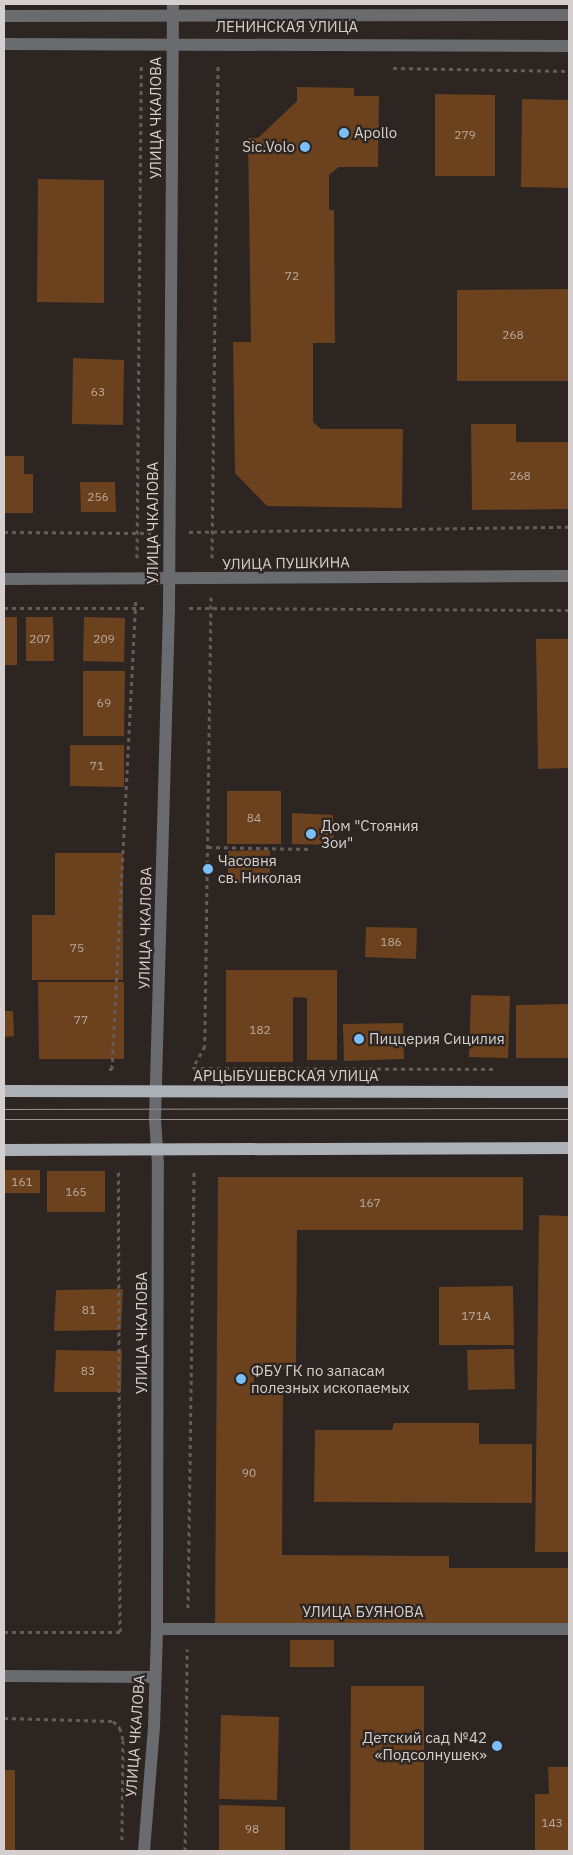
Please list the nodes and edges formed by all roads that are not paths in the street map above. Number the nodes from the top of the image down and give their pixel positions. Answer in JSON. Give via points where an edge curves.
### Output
{"nodes":[{"id":1,"x":173,"y":9,"type":"edge"},
{"id":2,"x":569,"y":15,"type":"edge"},
{"id":3,"x":4,"y":16,"type":"edge"},
{"id":4,"x":172,"y":42,"type":"junction"},
{"id":5,"x":4,"y":44,"type":"edge"},
{"id":6,"x":569,"y":46,"type":"edge"},
{"id":7,"x":569,"y":576,"type":"edge"},
{"id":8,"x":4,"y":579,"type":"edge"},
{"id":9,"x":169,"y":580,"type":"junction"},
{"id":10,"x":156,"y":1091,"type":"junction"},
{"id":11,"x":4,"y":1092,"type":"edge"},
{"id":12,"x":569,"y":1092,"type":"edge"},
{"id":13,"x":569,"y":1148,"type":"edge"},
{"id":14,"x":4,"y":1150,"type":"edge"},
{"id":15,"x":157,"y":1150,"type":"junction"},
{"id":16,"x":569,"y":1629,"type":"edge"},
{"id":17,"x":157,"y":1630,"type":"junction"},
{"id":18,"x":4,"y":1676,"type":"edge"},
{"id":19,"x":155,"y":1677,"type":"junction"},
{"id":20,"x":144,"y":1851,"type":"edge"}],
"edges":[{"from":1,"to":2,"type":"street","name":"ЛЕНИНСКАЯ УЛИЦА"},
{"from":1,"to":3,"type":"street","name":"ЛЕНИНСКАЯ УЛИЦА"},
{"from":1,"to":4,"type":"street","name":"УЛИЦА ЧКАЛОВА"},
{"from":4,"to":5,"type":"street","name":"ЛЕНИНСКАЯ УЛИЦА"},
{"from":4,"to":6,"type":"street","name":"ЛЕНИНСКАЯ УЛИЦА"},
{"from":4,"to":9,"type":"street","name":"УЛИЦА ЧКАЛОВА"},
{"from":7,"to":9,"type":"street","name":"УЛИЦА ПУШКИНА"},
{"from":8,"to":9,"type":"street","name":"УЛИЦА ПУШКИНА"},
{"from":9,"to":10,"type":"street","name":"УЛИЦА ЧКАЛОВА"},
{"from":10,"to":11,"type":"main road","name":"АРЦЫБУШЕВСКАЯ УЛИЦА"},
{"from":10,"to":12,"type":"main road","name":"АРЦЫБУШЕВСКАЯ УЛИЦА"},
{"from":10,"to":15,"type":"street","name":"УЛИЦА ЧКАЛОВА"},
{"from":13,"to":15,"type":"main road"},
{"from":14,"to":15,"type":"main road"},
{"from":15,"to":17,"type":"street","name":"УЛИЦА ЧКАЛОВА"},
{"from":16,"to":17,"type":"street","name":"УЛИЦА БУЯНОВА","via":[[188,1627]]},
{"from":17,"to":19,"type":"street","name":"УЛИЦА ЧКАЛОВА"},
{"from":18,"to":19,"type":"street"},
{"from":19,"to":20,"type":"street","name":"УЛИЦА ЧКАЛОВА"}]}
